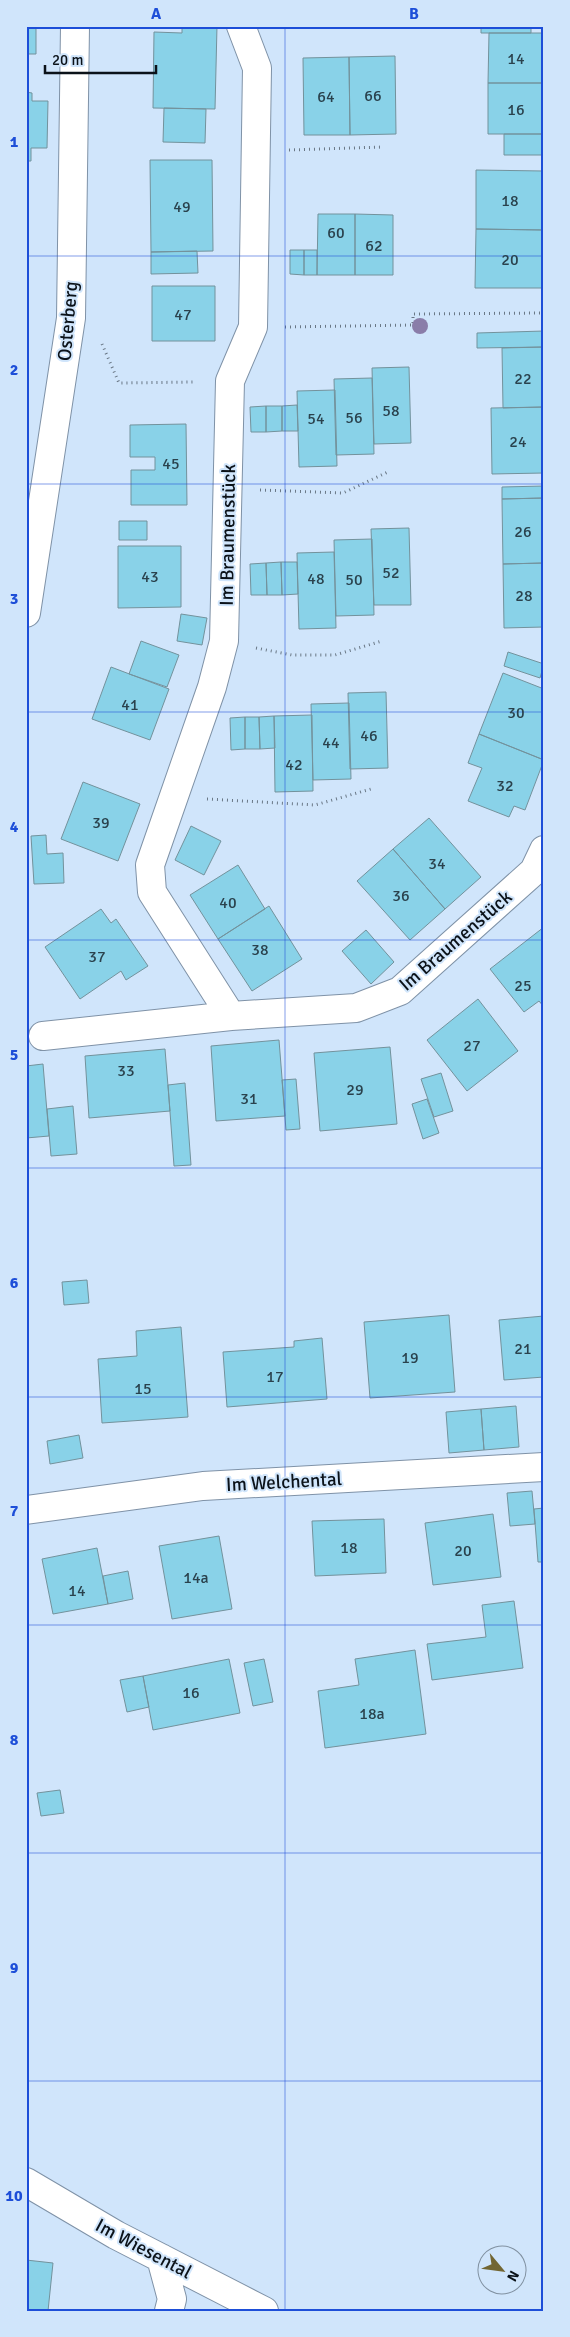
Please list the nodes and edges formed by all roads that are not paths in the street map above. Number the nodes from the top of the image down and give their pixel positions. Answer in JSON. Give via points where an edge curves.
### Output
{"nodes":[{"id":1,"x":75,"y":26,"type":"edge"},
{"id":2,"x":241,"y":26,"type":"edge"},
{"id":3,"x":26,"y":613,"type":"edge"},
{"id":4,"x":544,"y":850,"type":"edge"},
{"id":5,"x":231,"y":1016,"type":"junction"},
{"id":6,"x":43,"y":1036,"type":"dead end"},
{"id":7,"x":544,"y":1467,"type":"edge"},
{"id":8,"x":26,"y":1510,"type":"edge"},
{"id":9,"x":26,"y":2182,"type":"edge"},
{"id":10,"x":162,"y":2258,"type":"junction"},
{"id":11,"x":169,"y":2311,"type":"edge"},
{"id":12,"x":264,"y":2311,"type":"edge"}],
"edges":[{"from":1,"to":3,"type":"street","name":"Osterberg","via":[[71,318]]},
{"from":2,"to":5,"type":"street","name":"Im Braumenstück","via":[[257,68],[253,327],[230,382],[224,640],[212,687],[150,865],[152,892]]},
{"from":4,"to":5,"type":"street","name":"Im Braumenstück","via":[[534,871],[400,990],[356,1008]]},
{"from":5,"to":6,"type":"street","name":"Im Braumenstück"},
{"from":7,"to":8,"type":"street","name":"Im Welchental","via":[[204,1486]]},
{"from":9,"to":10,"type":"street","name":"Im Wiesental"},
{"from":10,"to":11,"type":"street","via":[[172,2299]]},
{"from":10,"to":12,"type":"street","name":"Im Wiesental"}]}
